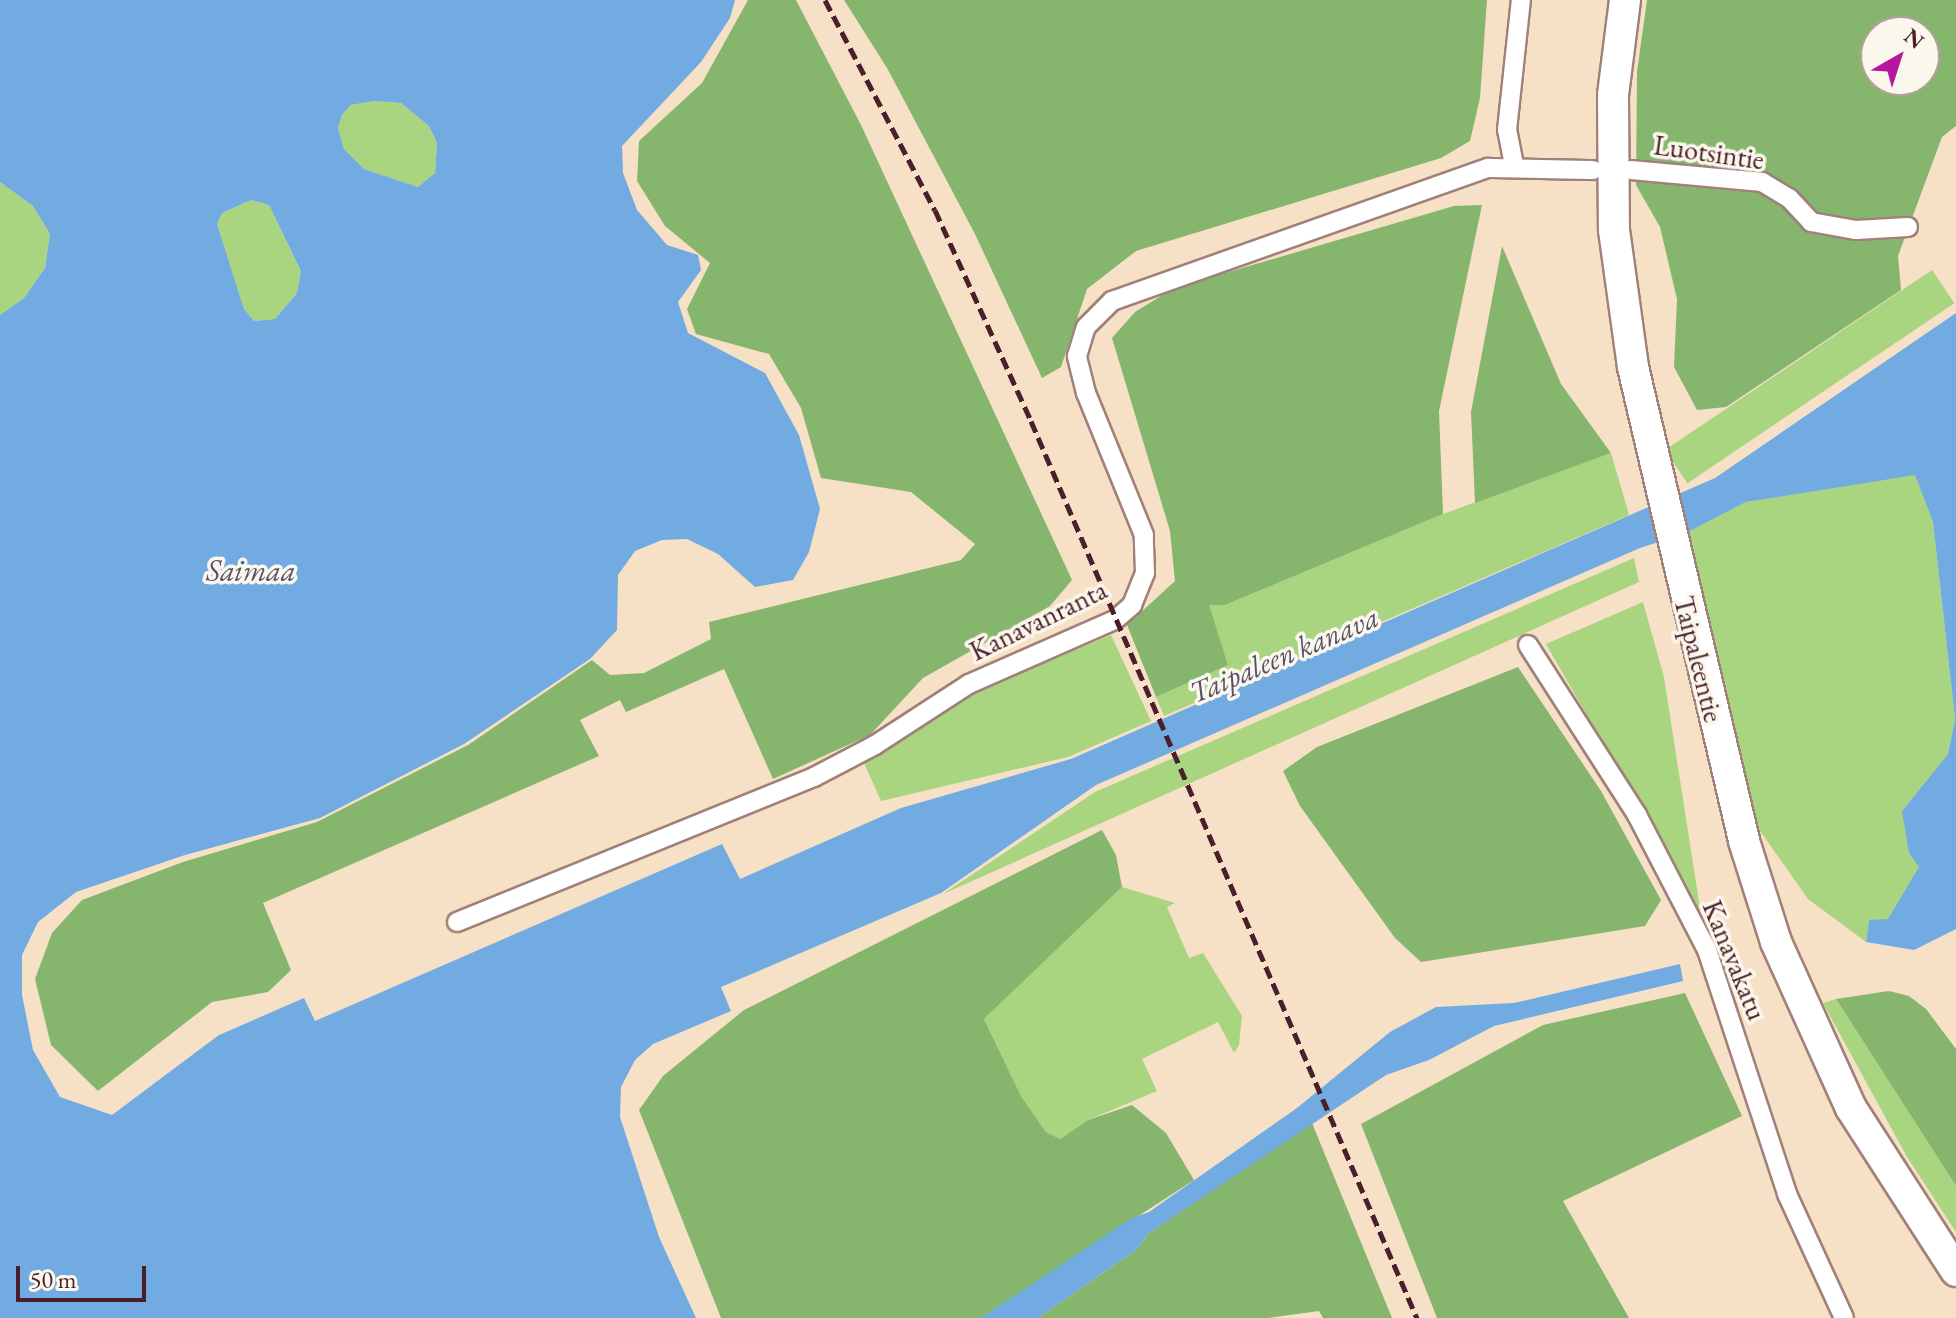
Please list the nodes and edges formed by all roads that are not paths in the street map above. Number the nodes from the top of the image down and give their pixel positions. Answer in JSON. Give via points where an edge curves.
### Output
{"nodes":[{"id":1,"x":1521,"y":0,"type":"edge"},
{"id":2,"x":1625,"y":0,"type":"edge"},
{"id":3,"x":1514,"y":165,"type":"junction"},
{"id":4,"x":1593,"y":170,"type":"dead end"},
{"id":5,"x":1631,"y":170,"type":"dead end"},
{"id":6,"x":1908,"y":227,"type":"dead end"},
{"id":7,"x":1528,"y":645,"type":"dead end"},
{"id":8,"x":457,"y":922,"type":"dead end"},
{"id":9,"x":1956,"y":1271,"type":"edge"},
{"id":10,"x":1844,"y":1318,"type":"edge"}],
"edges":[{"from":1,"to":3,"type":"street","via":[[1507,130]]},
{"from":2,"to":9,"type":"highway","name":"Taipaleentie","via":[[1613,95],[1614,230],[1633,367],[1657,488],[1744,841],[1776,942],[1851,1108]]},
{"from":3,"to":4,"type":"street"},
{"from":3,"to":8,"type":"street","name":"Kanavanranta","via":[[1488,168],[1204,265],[1112,301],[1086,327],[1077,356],[1086,393],[1144,535],[1145,573],[1132,605],[1115,620],[969,684],[814,777]]},
{"from":5,"to":6,"type":"street","name":"Luotsintie","via":[[1762,182],[1789,198],[1811,222],[1856,230]]},
{"from":7,"to":10,"type":"street","name":"Kanavakatu","via":[[1637,815],[1707,950],[1787,1194]]}]}
